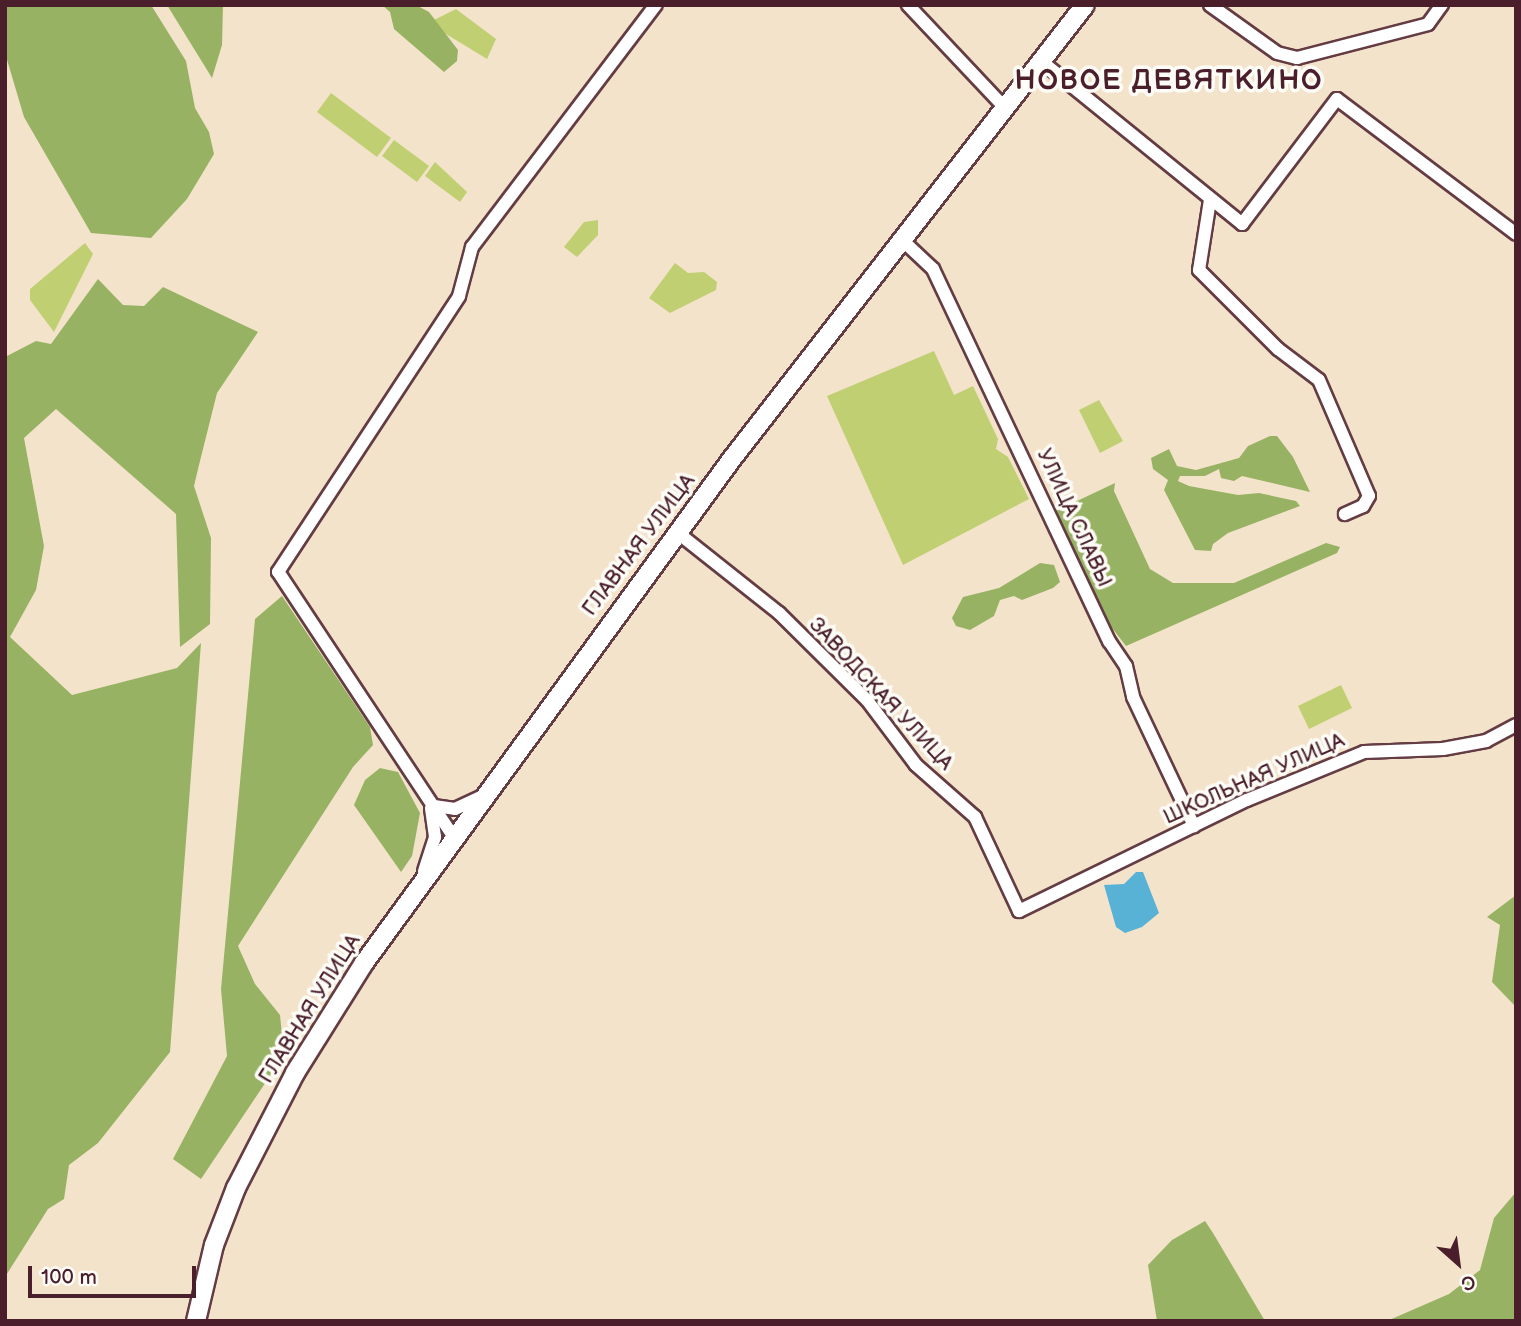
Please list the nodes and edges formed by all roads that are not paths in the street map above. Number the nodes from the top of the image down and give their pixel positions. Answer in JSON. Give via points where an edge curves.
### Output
{"nodes":[{"id":1,"x":656,"y":5,"type":"edge"},
{"id":2,"x":908,"y":5,"type":"edge"},
{"id":3,"x":1086,"y":5,"type":"edge"},
{"id":4,"x":1210,"y":5,"type":"edge"},
{"id":5,"x":1442,"y":5,"type":"edge"},
{"id":6,"x":1041,"y":61,"type":"junction"},
{"id":7,"x":1004,"y":107,"type":"junction"},
{"id":8,"x":1210,"y":200,"type":"junction"},
{"id":9,"x":1516,"y":234,"type":"edge"},
{"id":10,"x":900,"y":238,"type":"junction"},
{"id":11,"x":1345,"y":514,"type":"dead end"},
{"id":12,"x":678,"y":533,"type":"junction"},
{"id":13,"x":1516,"y":725,"type":"edge"},
{"id":14,"x":426,"y":794,"type":"junction"},
{"id":15,"x":481,"y":797,"type":"junction"},
{"id":16,"x":434,"y":806,"type":"junction"},
{"id":17,"x":1194,"y":825,"type":"junction"},
{"id":18,"x":453,"y":836,"type":"junction"},
{"id":19,"x":417,"y":886,"type":"junction"},
{"id":20,"x":1019,"y":911,"type":"joint"},
{"id":21,"x":196,"y":1321,"type":"edge"}],
"edges":[{"from":1,"to":14,"type":"street","via":[[472,247],[459,296],[278,572]]},
{"from":2,"to":7,"type":"street"},
{"from":3,"to":6,"type":"main road","name":"ГЛАВНАЯ УЛИЦА"},
{"from":4,"to":5,"type":"street","via":[[1277,53],[1297,58],[1428,24]]},
{"from":6,"to":7,"type":"main road","name":"ГЛАВНАЯ УЛИЦА"},
{"from":6,"to":8,"type":"street"},
{"from":7,"to":10,"type":"main road","name":"ГЛАВНАЯ УЛИЦА"},
{"from":8,"to":9,"type":"street","via":[[1242,224],[1337,99]]},
{"from":8,"to":11,"type":"street","via":[[1199,270],[1278,349],[1316,376],[1367,485],[1366,502]]},
{"from":10,"to":12,"type":"main road","name":"ГЛАВНАЯ УЛИЦА"},
{"from":10,"to":17,"type":"street","name":"УЛИЦА СЛАВЫ","via":[[933,269],[1109,640],[1126,666],[1133,696]]},
{"from":12,"to":15,"type":"main road","name":"ГЛАВНАЯ УЛИЦА"},
{"from":12,"to":20,"type":"street","name":"ЗАВОДСКАЯ УЛИЦА","via":[[779,613],[867,700],[916,765],[975,817]]},
{"from":13,"to":17,"type":"street","name":"ШКОЛЬНАЯ УЛИЦА","via":[[1486,741],[1443,749],[1364,752]]},
{"from":14,"to":16,"type":"street"},
{"from":14,"to":19,"type":"street","via":[[435,837]]},
{"from":15,"to":16,"type":"street","via":[[455,809]]},
{"from":15,"to":18,"type":"main road","name":"ГЛАВНАЯ УЛИЦА"},
{"from":16,"to":18,"type":"street"},
{"from":17,"to":20,"type":"street","name":"ШКОЛЬНАЯ УЛИЦА"},
{"from":18,"to":19,"type":"main road","name":"ГЛАВНАЯ УЛИЦА"},
{"from":19,"to":21,"type":"main road","name":"ГЛАВНАЯ УЛИЦА","via":[[308,1050],[261,1135],[214,1245]]}]}
